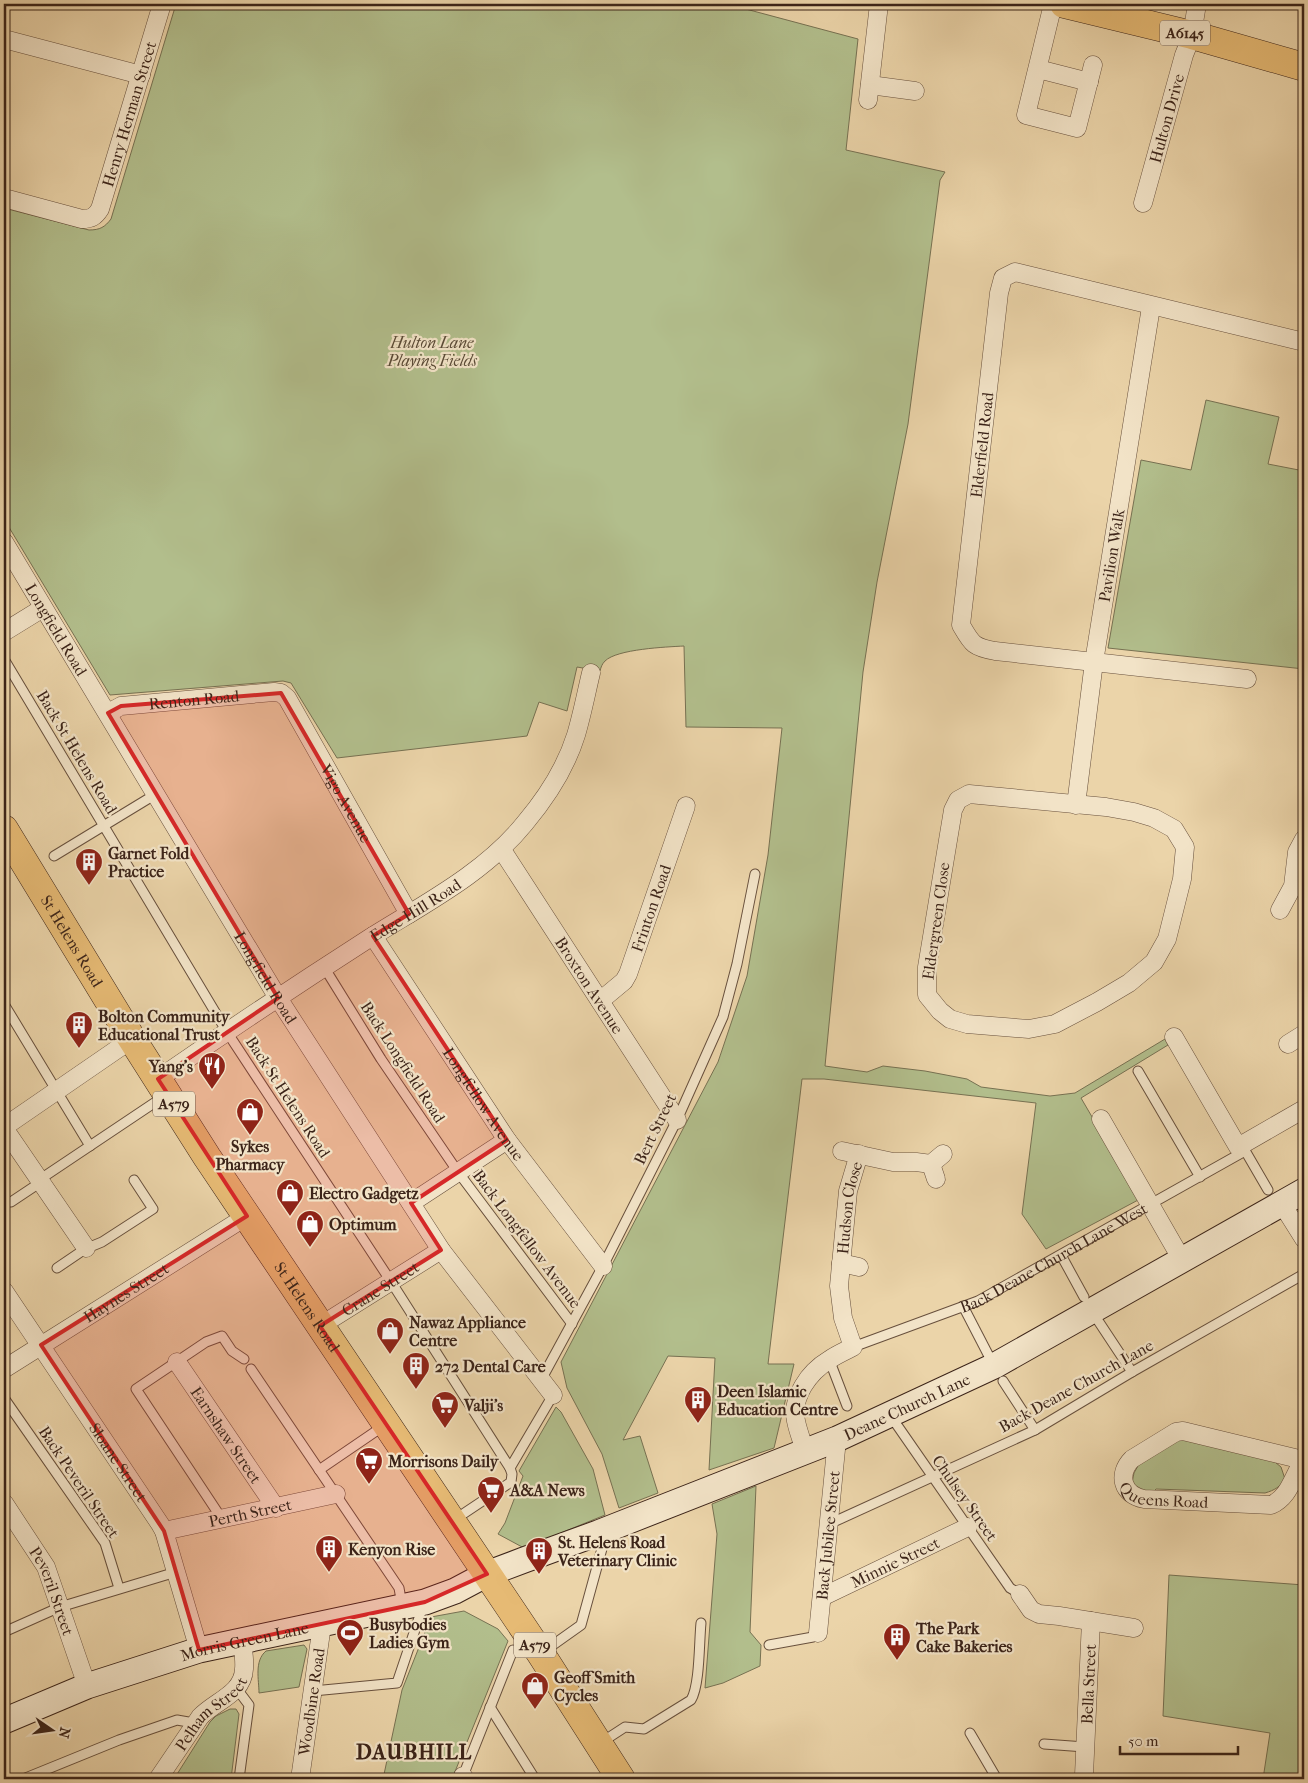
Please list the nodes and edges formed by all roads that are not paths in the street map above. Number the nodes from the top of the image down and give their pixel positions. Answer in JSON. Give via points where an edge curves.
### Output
{"nodes":[{"id":1,"x":162,"y":4,"type":"edge"},
{"id":2,"x":879,"y":4,"type":"edge"},
{"id":3,"x":1053,"y":4,"type":"edge"},
{"id":4,"x":1064,"y":4,"type":"edge"},
{"id":5,"x":1197,"y":4,"type":"edge"},
{"id":6,"x":1192,"y":35,"type":"junction"},
{"id":7,"x":4,"y":39,"type":"edge"},
{"id":8,"x":1093,"y":65,"type":"dead end"},
{"id":9,"x":1304,"y":67,"type":"edge"},
{"id":10,"x":1038,"y":69,"type":"junction"},
{"id":11,"x":141,"y":76,"type":"junction"},
{"id":12,"x":1089,"y":82,"type":"junction"},
{"id":13,"x":915,"y":91,"type":"dead end"},
{"id":14,"x":4,"y":198,"type":"edge"},
{"id":15,"x":1143,"y":203,"type":"dead end"},
{"id":16,"x":1151,"y":307,"type":"junction"},
{"id":17,"x":1304,"y":342,"type":"edge"},
{"id":18,"x":4,"y":542,"type":"edge"},
{"id":19,"x":43,"y":608,"type":"junction"},
{"id":20,"x":4,"y":632,"type":"edge"},
{"id":21,"x":4,"y":659,"type":"edge"},
{"id":22,"x":1094,"y":662,"type":"junction"},
{"id":23,"x":590,"y":673,"type":"dead end"},
{"id":24,"x":1247,"y":679,"type":"dead end"},
{"id":25,"x":281,"y":693,"type":"joint"},
{"id":26,"x":108,"y":713,"type":"junction"},
{"id":27,"x":156,"y":794,"type":"junction"},
{"id":28,"x":1076,"y":805,"type":"junction"},
{"id":29,"x":686,"y":806,"type":"dead end"},
{"id":30,"x":104,"y":826,"type":"junction"},
{"id":31,"x":6,"y":839,"type":"edge"},
{"id":32,"x":1295,"y":848,"type":"edge"},
{"id":33,"x":502,"y":850,"type":"junction"},
{"id":34,"x":54,"y":856,"type":"dead end"},
{"id":35,"x":755,"y":874,"type":"dead end"},
{"id":36,"x":1280,"y":910,"type":"dead end"},
{"id":37,"x":409,"y":914,"type":"junction"},
{"id":38,"x":373,"y":936,"type":"junction"},
{"id":39,"x":324,"y":967,"type":"junction"},
{"id":40,"x":278,"y":998,"type":"junction"},
{"id":41,"x":600,"y":1001,"type":"junction"},
{"id":42,"x":4,"y":1004,"type":"edge"},
{"id":43,"x":227,"y":1032,"type":"junction"},
{"id":44,"x":1304,"y":1034,"type":"edge"},
{"id":45,"x":1174,"y":1037,"type":"dead end"},
{"id":46,"x":132,"y":1038,"type":"junction"},
{"id":47,"x":1288,"y":1044,"type":"dead end"},
{"id":48,"x":1138,"y":1071,"type":"dead end"},
{"id":49,"x":162,"y":1086,"type":"junction"},
{"id":50,"x":56,"y":1091,"type":"junction"},
{"id":51,"x":1304,"y":1108,"type":"edge"},
{"id":52,"x":1101,"y":1119,"type":"dead end"},
{"id":53,"x":677,"y":1120,"type":"junction"},
{"id":54,"x":4,"y":1126,"type":"edge"},
{"id":55,"x":507,"y":1140,"type":"junction"},
{"id":56,"x":90,"y":1146,"type":"junction"},
{"id":57,"x":1241,"y":1147,"type":"junction"},
{"id":58,"x":937,"y":1166,"type":"dead end"},
{"id":59,"x":458,"y":1172,"type":"junction"},
{"id":60,"x":1200,"y":1176,"type":"junction"},
{"id":61,"x":134,"y":1180,"type":"dead end"},
{"id":62,"x":40,"y":1181,"type":"junction"},
{"id":63,"x":1304,"y":1191,"type":"edge"},
{"id":64,"x":1275,"y":1197,"type":"junction"},
{"id":65,"x":11,"y":1202,"type":"dead end"},
{"id":66,"x":411,"y":1203,"type":"junction"},
{"id":67,"x":1150,"y":1204,"type":"junction"},
{"id":68,"x":247,"y":1216,"type":"junction"},
{"id":69,"x":1304,"y":1239,"type":"edge"},
{"id":70,"x":86,"y":1248,"type":"junction"},
{"id":71,"x":441,"y":1250,"type":"junction"},
{"id":72,"x":1061,"y":1255,"type":"junction"},
{"id":73,"x":1182,"y":1260,"type":"junction"},
{"id":74,"x":841,"y":1263,"type":"junction"},
{"id":75,"x":603,"y":1266,"type":"junction"},
{"id":76,"x":858,"y":1267,"type":"dead end"},
{"id":77,"x":57,"y":1268,"type":"dead end"},
{"id":78,"x":1304,"y":1274,"type":"edge"},
{"id":79,"x":390,"y":1280,"type":"junction"},
{"id":80,"x":4,"y":1291,"type":"edge"},
{"id":81,"x":1088,"y":1304,"type":"junction"},
{"id":82,"x":963,"y":1306,"type":"junction"},
{"id":83,"x":572,"y":1324,"type":"junction"},
{"id":84,"x":320,"y":1326,"type":"junction"},
{"id":85,"x":41,"y":1345,"type":"junction"},
{"id":86,"x":853,"y":1347,"type":"junction"},
{"id":87,"x":244,"y":1359,"type":"dead end"},
{"id":88,"x":829,"y":1360,"type":"junction"},
{"id":89,"x":177,"y":1362,"type":"junction"},
{"id":90,"x":4,"y":1369,"type":"edge"},
{"id":91,"x":251,"y":1369,"type":"dead end"},
{"id":92,"x":1132,"y":1372,"type":"junction"},
{"id":93,"x":999,"y":1374,"type":"junction"},
{"id":94,"x":541,"y":1380,"type":"junction"},
{"id":95,"x":553,"y":1395,"type":"joint"},
{"id":96,"x":4,"y":1398,"type":"edge"},
{"id":97,"x":847,"y":1406,"type":"dead end"},
{"id":98,"x":890,"y":1415,"type":"junction"},
{"id":99,"x":386,"y":1425,"type":"junction"},
{"id":100,"x":1034,"y":1430,"type":"junction"},
{"id":101,"x":837,"y":1438,"type":"junction"},
{"id":102,"x":806,"y":1450,"type":"junction"},
{"id":103,"x":1304,"y":1460,"type":"edge"},
{"id":104,"x":510,"y":1468,"type":"junction"},
{"id":105,"x":319,"y":1470,"type":"junction"},
{"id":106,"x":933,"y":1477,"type":"junction"},
{"id":107,"x":336,"y":1494,"type":"junction"},
{"id":108,"x":4,"y":1503,"type":"edge"},
{"id":109,"x":276,"y":1508,"type":"junction"},
{"id":110,"x":222,"y":1519,"type":"junction"},
{"id":111,"x":451,"y":1522,"type":"junction"},
{"id":112,"x":829,"y":1524,"type":"junction"},
{"id":113,"x":968,"y":1527,"type":"junction"},
{"id":114,"x":164,"y":1531,"type":"junction"},
{"id":115,"x":598,"y":1533,"type":"junction"},
{"id":116,"x":176,"y":1572,"type":"junction"},
{"id":117,"x":487,"y":1574,"type":"junction"},
{"id":118,"x":119,"y":1588,"type":"junction"},
{"id":119,"x":1020,"y":1594,"type":"joint"},
{"id":120,"x":822,"y":1597,"type":"junction"},
{"id":121,"x":414,"y":1605,"type":"junction"},
{"id":122,"x":60,"y":1607,"type":"junction"},
{"id":123,"x":1092,"y":1621,"type":"junction"},
{"id":124,"x":701,"y":1623,"type":"dead end"},
{"id":125,"x":322,"y":1625,"type":"junction"},
{"id":126,"x":1134,"y":1628,"type":"dead end"},
{"id":127,"x":4,"y":1632,"type":"edge"},
{"id":128,"x":818,"y":1633,"type":"joint"},
{"id":129,"x":242,"y":1641,"type":"junction"},
{"id":130,"x":769,"y":1645,"type":"dead end"},
{"id":131,"x":198,"y":1650,"type":"junction"},
{"id":132,"x":513,"y":1650,"type":"dead end"},
{"id":133,"x":541,"y":1654,"type":"junction"},
{"id":134,"x":86,"y":1686,"type":"junction"},
{"id":135,"x":237,"y":1688,"type":"junction"},
{"id":136,"x":313,"y":1691,"type":"junction"},
{"id":137,"x":490,"y":1707,"type":"junction"},
{"id":138,"x":4,"y":1721,"type":"edge"},
{"id":139,"x":194,"y":1724,"type":"junction"},
{"id":140,"x":970,"y":1733,"type":"dead end"},
{"id":141,"x":598,"y":1744,"type":"junction"},
{"id":142,"x":1044,"y":1744,"type":"dead end"},
{"id":143,"x":1085,"y":1747,"type":"junction"},
{"id":144,"x":45,"y":1775,"type":"edge"},
{"id":145,"x":464,"y":1778,"type":"edge"},
{"id":146,"x":1088,"y":1778,"type":"edge"},
{"id":147,"x":23,"y":1779,"type":"edge"},
{"id":148,"x":158,"y":1779,"type":"edge"},
{"id":149,"x":239,"y":1779,"type":"edge"},
{"id":150,"x":300,"y":1779,"type":"edge"},
{"id":151,"x":535,"y":1779,"type":"edge"},
{"id":152,"x":621,"y":1779,"type":"edge"},
{"id":153,"x":997,"y":1779,"type":"edge"}],
"edges":[{"from":1,"to":11,"type":"street","name":"Henry Herman Street"},
{"from":2,"to":13,"type":"street","via":[[869,92]]},
{"from":3,"to":10,"type":"street"},
{"from":4,"to":6,"type":"main road","number":"A6145"},
{"from":5,"to":6,"type":"street","name":"Hulton Drive"},
{"from":6,"to":9,"type":"main road","number":"A6145"},
{"from":6,"to":15,"type":"street","name":"Hulton Drive"},
{"from":7,"to":11,"type":"street"},
{"from":8,"to":12,"type":"street"},
{"from":10,"to":12,"type":"street"},
{"from":10,"to":12,"type":"street","via":[[1026,115],[1077,128]]},
{"from":11,"to":14,"type":"street","name":"Henry Herman Street","via":[[96,216],[82,219]]},
{"from":16,"to":17,"type":"street","name":"Elderfield Road"},
{"from":16,"to":22,"type":"street","name":"Pavilion Walk"},
{"from":16,"to":22,"type":"street","name":"Elderfield Road","via":[[1015,272],[1003,278],[998,293],[961,625],[978,648]]},
{"from":18,"to":19,"type":"street","name":"Longfield Road"},
{"from":19,"to":20,"type":"street"},
{"from":19,"to":26,"type":"street","name":"Longfield Road"},
{"from":21,"to":30,"type":"lane","name":"Back St Helens Road"},
{"from":22,"to":24,"type":"street","name":"Elderfield Road"},
{"from":22,"to":28,"type":"street","name":"Pavilion Walk"},
{"from":23,"to":33,"type":"street","name":"Edge Hill Road","via":[[575,737],[565,762],[526,823]]},
{"from":25,"to":26,"type":"street","name":"Renton Road","via":[[121,706]]},
{"from":25,"to":37,"type":"street","name":"Vigo Avenue","via":[[287,698]]},
{"from":26,"to":27,"type":"street","name":"Longfield Road"},
{"from":27,"to":30,"type":"lane"},
{"from":27,"to":40,"type":"street","name":"Longfield Road"},
{"from":28,"to":28,"type":"street","name":"Eldergreen Close","via":[[1134,812],[1154,818],[1174,829],[1185,847],[1174,914],[1159,954],[1129,983],[1055,1024],[1030,1028],[967,1024],[950,1019],[928,995],[927,967],[949,828],[958,800],[970,794]]},
{"from":29,"to":41,"type":"street","name":"Frinton Road","via":[[628,974]]},
{"from":30,"to":34,"type":"lane"},
{"from":30,"to":43,"type":"lane","name":"Back St Helens Road"},
{"from":31,"to":46,"type":"main road","name":"St Helens Road","number":"A579"},
{"from":32,"to":36,"type":"street","via":[[1292,886]]},
{"from":33,"to":37,"type":"street","name":"Edge Hill Road"},
{"from":33,"to":41,"type":"street","name":"Broxton Avenue"},
{"from":35,"to":53,"type":"lane","name":"Bert Street","via":[[723,1016]]},
{"from":37,"to":38,"type":"street","name":"Edge Hill Road"},
{"from":38,"to":39,"type":"street","name":"Edge Hill Road"},
{"from":38,"to":55,"type":"street","name":"Longfellow Avenue"},
{"from":39,"to":40,"type":"street","name":"Edge Hill Road"},
{"from":39,"to":59,"type":"lane","name":"Back Longfield Road"},
{"from":40,"to":43,"type":"street","name":"Edge Hill Road"},
{"from":40,"to":66,"type":"street","name":"Longfield Road"},
{"from":41,"to":53,"type":"street","name":"Broxton Avenue"},
{"from":42,"to":50,"type":"lane"},
{"from":43,"to":49,"type":"street","name":"Edge Hill Road"},
{"from":43,"to":79,"type":"lane","name":"Back St Helens Road"},
{"from":44,"to":47,"type":"street"},
{"from":45,"to":57,"type":"street","via":[[1192,1051]]},
{"from":46,"to":49,"type":"main road","name":"St Helens Road","number":"A579"},
{"from":46,"to":50,"type":"street"},
{"from":48,"to":60,"type":"lane"},
{"from":49,"to":56,"type":"lane"},
{"from":49,"to":68,"type":"main road","name":"St Helens Road","number":"A579"},
{"from":50,"to":54,"type":"street"},
{"from":50,"to":56,"type":"lane"},
{"from":51,"to":57,"type":"street","name":"Back Deane Church Lane West"},
{"from":52,"to":67,"type":"street"},
{"from":53,"to":75,"type":"lane","name":"Bert Street"},
{"from":54,"to":62,"type":"street"},
{"from":55,"to":59,"type":"street"},
{"from":55,"to":75,"type":"street","name":"Longfellow Avenue"},
{"from":56,"to":62,"type":"lane"},
{"from":57,"to":60,"type":"lane","name":"Back Deane Church Lane West"},
{"from":57,"to":64,"type":"lane"},
{"from":58,"to":74,"type":"street","name":"Hudson Close","via":[[893,1162],[850,1153]]},
{"from":59,"to":66,"type":"street"},
{"from":59,"to":83,"type":"lane","name":"Back Longfellow Avenue"},
{"from":60,"to":67,"type":"lane","name":"Back Deane Church Lane West"},
{"from":61,"to":70,"type":"lane","via":[[152,1209],[102,1242]]},
{"from":62,"to":65,"type":"lane"},
{"from":62,"to":70,"type":"street"},
{"from":63,"to":64,"type":"street","name":"Deane Church Lane"},
{"from":64,"to":69,"type":"street"},
{"from":64,"to":73,"type":"street","name":"Deane Church Lane"},
{"from":66,"to":71,"type":"street","name":"Longfield Road"},
{"from":67,"to":72,"type":"lane","name":"Back Deane Church Lane West"},
{"from":67,"to":73,"type":"street"},
{"from":68,"to":84,"type":"main road","name":"St Helens Road","number":"A579"},
{"from":68,"to":85,"type":"street","name":"Haynes Street"},
{"from":70,"to":77,"type":"lane"},
{"from":71,"to":79,"type":"street","name":"Crane Street"},
{"from":71,"to":94,"type":"street","name":"Longfield Road"},
{"from":72,"to":81,"type":"lane"},
{"from":72,"to":82,"type":"lane","name":"Back Deane Church Lane West"},
{"from":73,"to":81,"type":"street","name":"Deane Church Lane"},
{"from":74,"to":76,"type":"street","name":"Hudson Close"},
{"from":74,"to":86,"type":"street","name":"Hudson Close","via":[[842,1318]]},
{"from":75,"to":83,"type":"lane","name":"Bert Street"},
{"from":78,"to":92,"type":"lane","name":"Back Deane Church Lane"},
{"from":79,"to":84,"type":"street","name":"Crane Street"},
{"from":79,"to":104,"type":"lane","name":"Back St Helens Road"},
{"from":80,"to":85,"type":"street","name":"Sloane Street"},
{"from":81,"to":92,"type":"lane"},
{"from":81,"to":93,"type":"street","name":"Deane Church Lane"},
{"from":82,"to":86,"type":"lane","name":"Back Deane Church Lane West"},
{"from":82,"to":93,"type":"lane"},
{"from":83,"to":94,"type":"lane","name":"Bert Street"},
{"from":84,"to":99,"type":"main road","name":"St Helens Road","number":"A579"},
{"from":85,"to":90,"type":"street","name":"Haynes Street"},
{"from":85,"to":114,"type":"street","name":"Sloane Street"},
{"from":86,"to":88,"type":"street"},
{"from":87,"to":89,"type":"lane","via":[[232,1351],[222,1336],[206,1342]]},
{"from":88,"to":97,"type":"lane"},
{"from":88,"to":102,"type":"street","via":[[810,1377],[798,1398],[796,1420]]},
{"from":89,"to":109,"type":"street","name":"Earnshaw Street"},
{"from":89,"to":110,"type":"lane","via":[[136,1389]]},
{"from":91,"to":105,"type":"lane"},
{"from":92,"to":100,"type":"lane","name":"Back Deane Church Lane"},
{"from":93,"to":98,"type":"street","name":"Deane Church Lane"},
{"from":93,"to":100,"type":"lane"},
{"from":94,"to":95,"type":"street","name":"Longfield Road"},
{"from":95,"to":104,"type":"lane"},
{"from":96,"to":118,"type":"lane","name":"Back Peveril Street","via":[[105,1543]]},
{"from":98,"to":101,"type":"street","name":"Deane Church Lane"},
{"from":98,"to":106,"type":"lane","name":"Chulsey Street"},
{"from":99,"to":105,"type":"lane"},
{"from":99,"to":111,"type":"main road","name":"St Helens Road","number":"A579"},
{"from":100,"to":106,"type":"lane","name":"Back Deane Church Lane"},
{"from":101,"to":102,"type":"street","name":"Deane Church Lane"},
{"from":101,"to":112,"type":"street","name":"Back Jubilee Street"},
{"from":102,"to":115,"type":"street","name":"Deane Church Lane"},
{"from":103,"to":103,"type":"street","name":"Queens Road","via":[[1182,1430],[1132,1459],[1126,1465],[1123,1480],[1129,1492],[1144,1499],[1271,1505],[1279,1502],[1287,1492]]},
{"from":104,"to":111,"type":"lane","via":[[512,1479],[508,1485]]},
{"from":105,"to":107,"type":"lane"},
{"from":106,"to":112,"type":"lane","name":"Back Deane Church Lane"},
{"from":106,"to":113,"type":"lane","name":"Chulsey Street"},
{"from":107,"to":109,"type":"street","name":"Perth Street"},
{"from":107,"to":121,"type":"lane"},
{"from":108,"to":122,"type":"street","name":"Peveril Street","via":[[43,1560]]},
{"from":109,"to":110,"type":"street","name":"Perth Street"},
{"from":110,"to":114,"type":"street","name":"Perth Street"},
{"from":111,"to":117,"type":"main road","name":"St Helens Road","number":"A579"},
{"from":112,"to":120,"type":"street","name":"Back Jubilee Street"},
{"from":113,"to":119,"type":"lane","name":"Chulsey Street","via":[[1010,1588]]},
{"from":113,"to":120,"type":"street","name":"Minnie Street"},
{"from":114,"to":116,"type":"street","name":"Sloane Street"},
{"from":115,"to":117,"type":"street","name":"Deane Church Lane"},
{"from":115,"to":133,"type":"lane","via":[[603,1545],[581,1625]]},
{"from":116,"to":118,"type":"lane"},
{"from":116,"to":131,"type":"street","name":"Sloane Street"},
{"from":117,"to":121,"type":"street","name":"Morris Green Lane","via":[[455,1591]]},
{"from":117,"to":133,"type":"main road","name":"St Helens Road","number":"A579"},
{"from":118,"to":122,"type":"lane"},
{"from":119,"to":123,"type":"street","name":"Bella Street","via":[[1034,1612]]},
{"from":120,"to":128,"type":"street","name":"Back Jubilee Street"},
{"from":121,"to":125,"type":"street","name":"Morris Green Lane"},
{"from":121,"to":136,"type":"lane","via":[[397,1683]]},
{"from":122,"to":127,"type":"lane"},
{"from":122,"to":134,"type":"street","name":"Peveril Street"},
{"from":123,"to":126,"type":"street","name":"Bella Street"},
{"from":123,"to":143,"type":"street","name":"Bella Street"},
{"from":124,"to":141,"type":"lane","via":[[696,1683],[691,1700],[644,1729],[625,1727]]},
{"from":125,"to":129,"type":"street","name":"Morris Green Lane"},
{"from":125,"to":136,"type":"street","name":"Woodbine Road"},
{"from":128,"to":130,"type":"lane","via":[[813,1637]]},
{"from":129,"to":131,"type":"street","name":"Morris Green Lane"},
{"from":129,"to":135,"type":"street","name":"Pelham Street","via":[[243,1678]]},
{"from":131,"to":134,"type":"street","name":"Morris Green Lane"},
{"from":132,"to":137,"type":"lane"},
{"from":133,"to":141,"type":"main road","name":"St Helens Road","number":"A579"},
{"from":134,"to":138,"type":"street","name":"Morris Green Lane"},
{"from":135,"to":139,"type":"street","name":"Pelham Street","via":[[206,1710]]},
{"from":135,"to":149,"type":"lane","via":[[249,1705]]},
{"from":136,"to":150,"type":"street","name":"Woodbine Road"},
{"from":137,"to":145,"type":"lane"},
{"from":137,"to":151,"type":"lane"},
{"from":139,"to":144,"type":"lane","via":[[177,1720],[119,1740]]},
{"from":139,"to":148,"type":"street","name":"Pelham Street"},
{"from":140,"to":153,"type":"lane"},
{"from":141,"to":152,"type":"main road","name":"St Helens Road","number":"A579"},
{"from":142,"to":143,"type":"lane","name":"Bella Street"},
{"from":143,"to":146,"type":"street","name":"Bella Street"},
{"from":144,"to":147,"type":"lane"}]}
